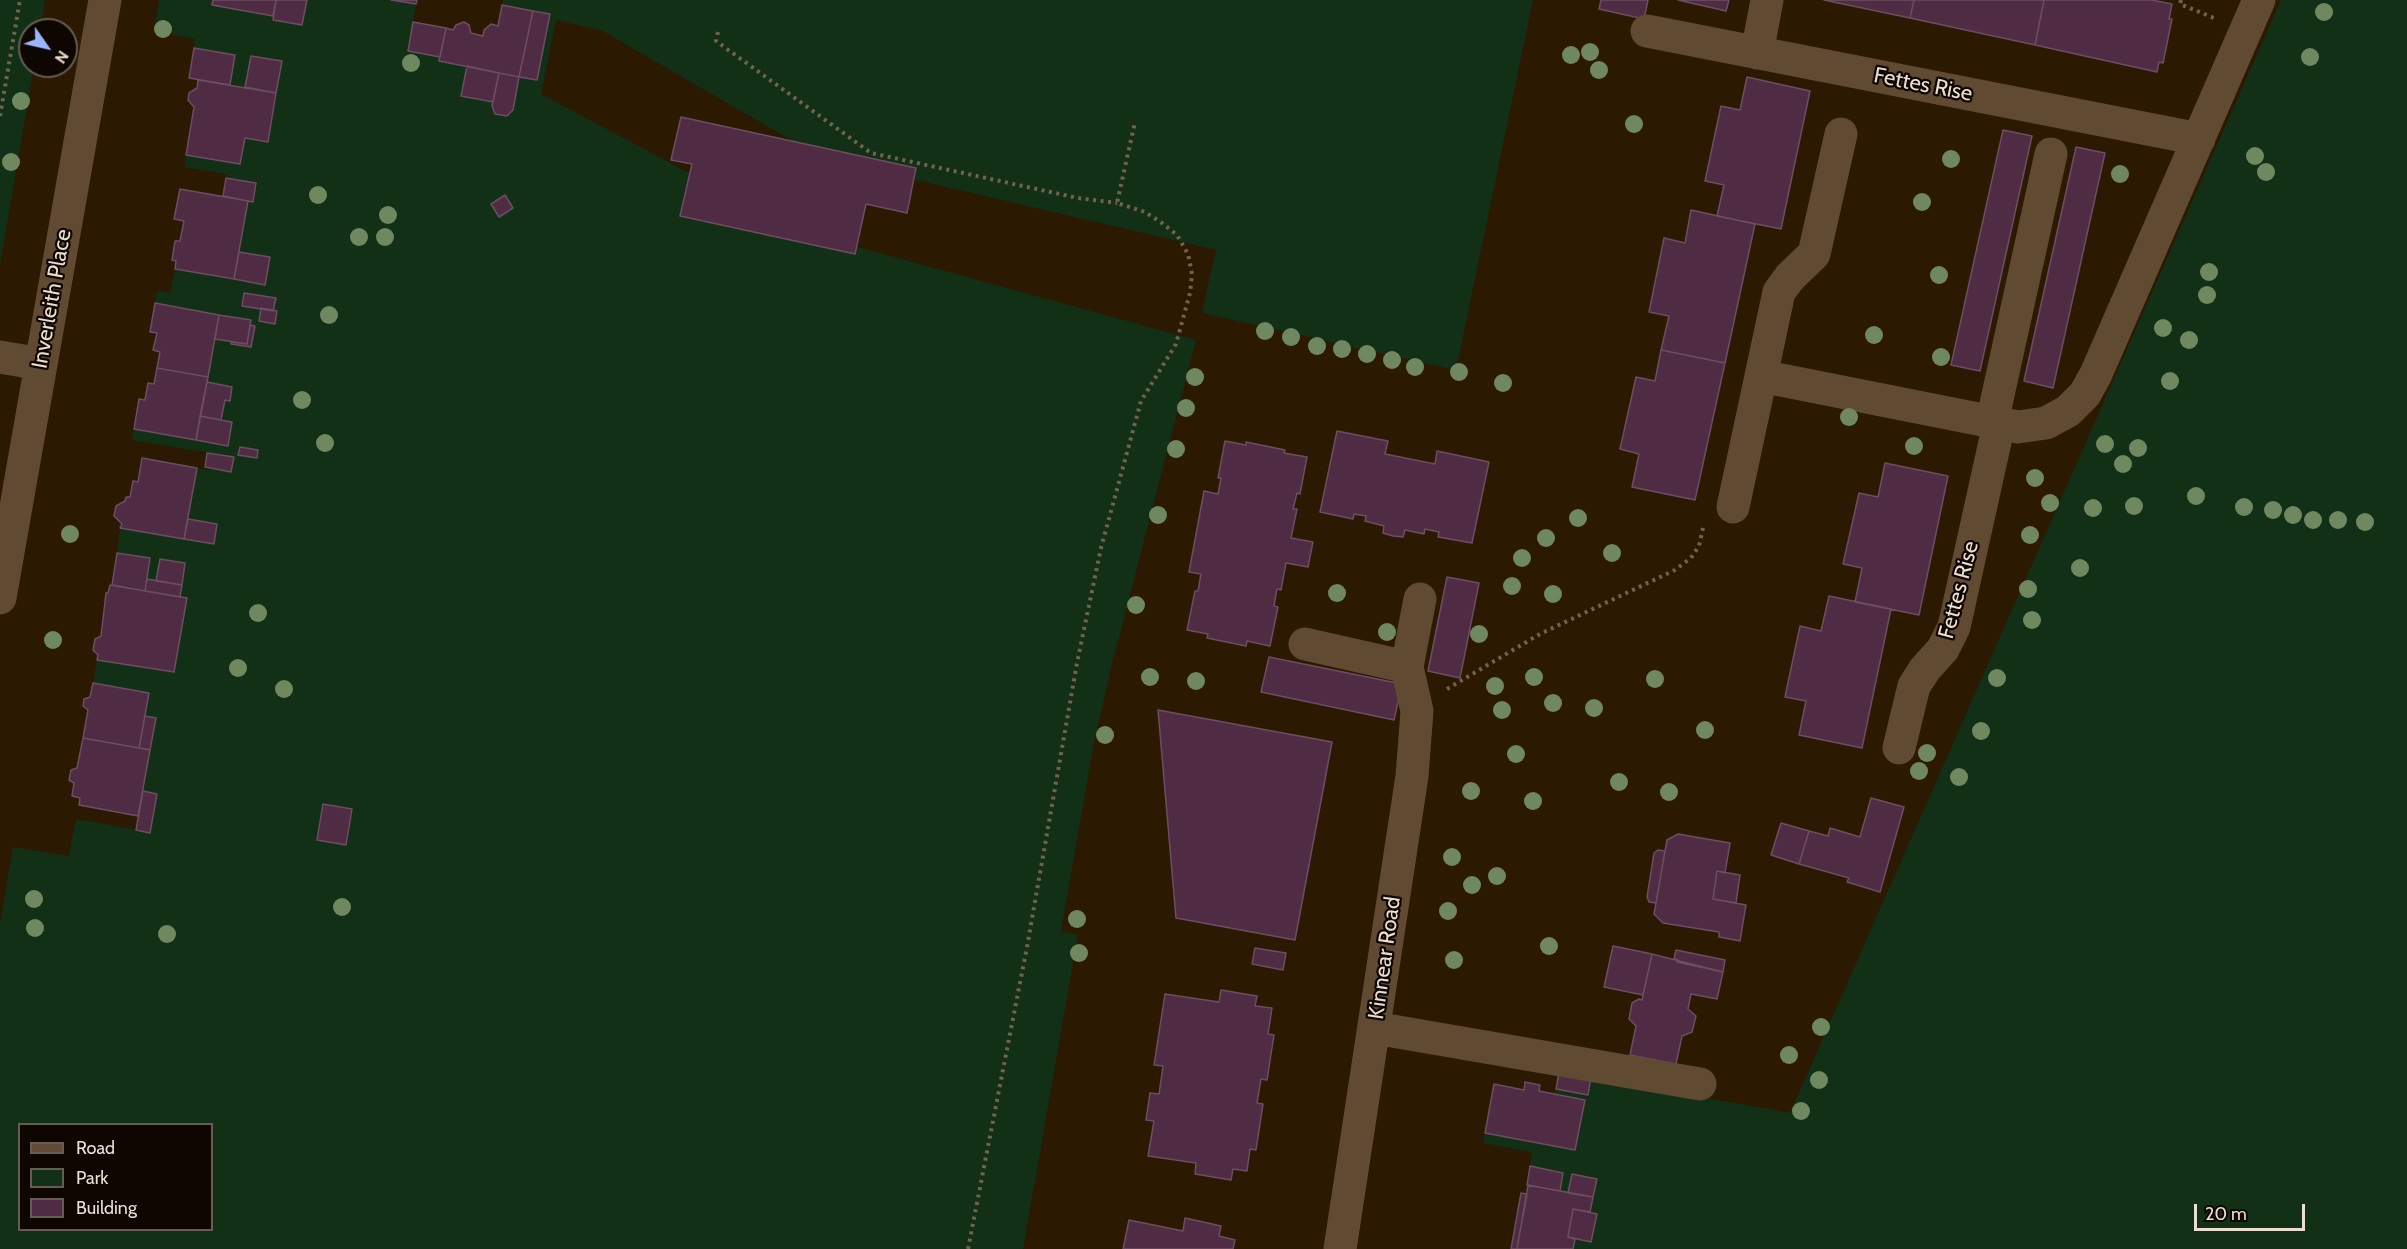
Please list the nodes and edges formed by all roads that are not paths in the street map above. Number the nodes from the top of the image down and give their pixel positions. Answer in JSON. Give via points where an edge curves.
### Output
{"nodes":[{"id":1,"x":105,"y":0,"type":"edge"},
{"id":2,"x":1767,"y":0,"type":"edge"},
{"id":3,"x":2259,"y":0,"type":"edge"},
{"id":4,"x":1647,"y":32,"type":"dead end"},
{"id":5,"x":1757,"y":53,"type":"junction"},
{"id":6,"x":1841,"y":134,"type":"dead end"},
{"id":7,"x":2199,"y":139,"type":"junction"},
{"id":8,"x":2051,"y":154,"type":"dead end"},
{"id":9,"x":0,"y":357,"type":"edge"},
{"id":10,"x":41,"y":364,"type":"junction"},
{"id":11,"x":1761,"y":375,"type":"junction"},
{"id":12,"x":1995,"y":423,"type":"junction"},
{"id":13,"x":1733,"y":507,"type":"road end"},
{"id":14,"x":0,"y":598,"type":"edge"},
{"id":15,"x":1420,"y":599,"type":"dead end"},
{"id":16,"x":1305,"y":644,"type":"dead end"},
{"id":17,"x":1407,"y":667,"type":"junction"},
{"id":18,"x":1899,"y":748,"type":"dead end"},
{"id":19,"x":1375,"y":1028,"type":"junction"},
{"id":20,"x":1700,"y":1084,"type":"dead end"},
{"id":21,"x":1340,"y":1249,"type":"edge"}],
"edges":[{"from":1,"to":10,"type":"street","name":"Inverleith Place"},
{"from":2,"to":5,"type":"street"},
{"from":3,"to":7,"type":"street"},
{"from":4,"to":5,"type":"street","name":"Fettes Rise"},
{"from":5,"to":7,"type":"street","name":"Fettes Rise"},
{"from":6,"to":11,"type":"street","via":[[1814,254],[1779,292]]},
{"from":7,"to":12,"type":"street","via":[[2085,394],[2068,411],[2046,423],[2018,427]]},
{"from":8,"to":12,"type":"street","name":"Fettes Rise"},
{"from":9,"to":10,"type":"street"},
{"from":10,"to":14,"type":"street","name":"Inverleith Place"},
{"from":11,"to":12,"type":"street"},
{"from":11,"to":13,"type":"street"},
{"from":12,"to":18,"type":"street","name":"Fettes Rise","via":[[1954,627],[1943,649],[1914,686]]},
{"from":15,"to":17,"type":"street","name":"Kinnear Road"},
{"from":16,"to":17,"type":"street"},
{"from":17,"to":19,"type":"street","name":"Kinnear Road","via":[[1417,711],[1412,776]]},
{"from":19,"to":20,"type":"street"},
{"from":19,"to":21,"type":"street","name":"Kinnear Road"}]}
